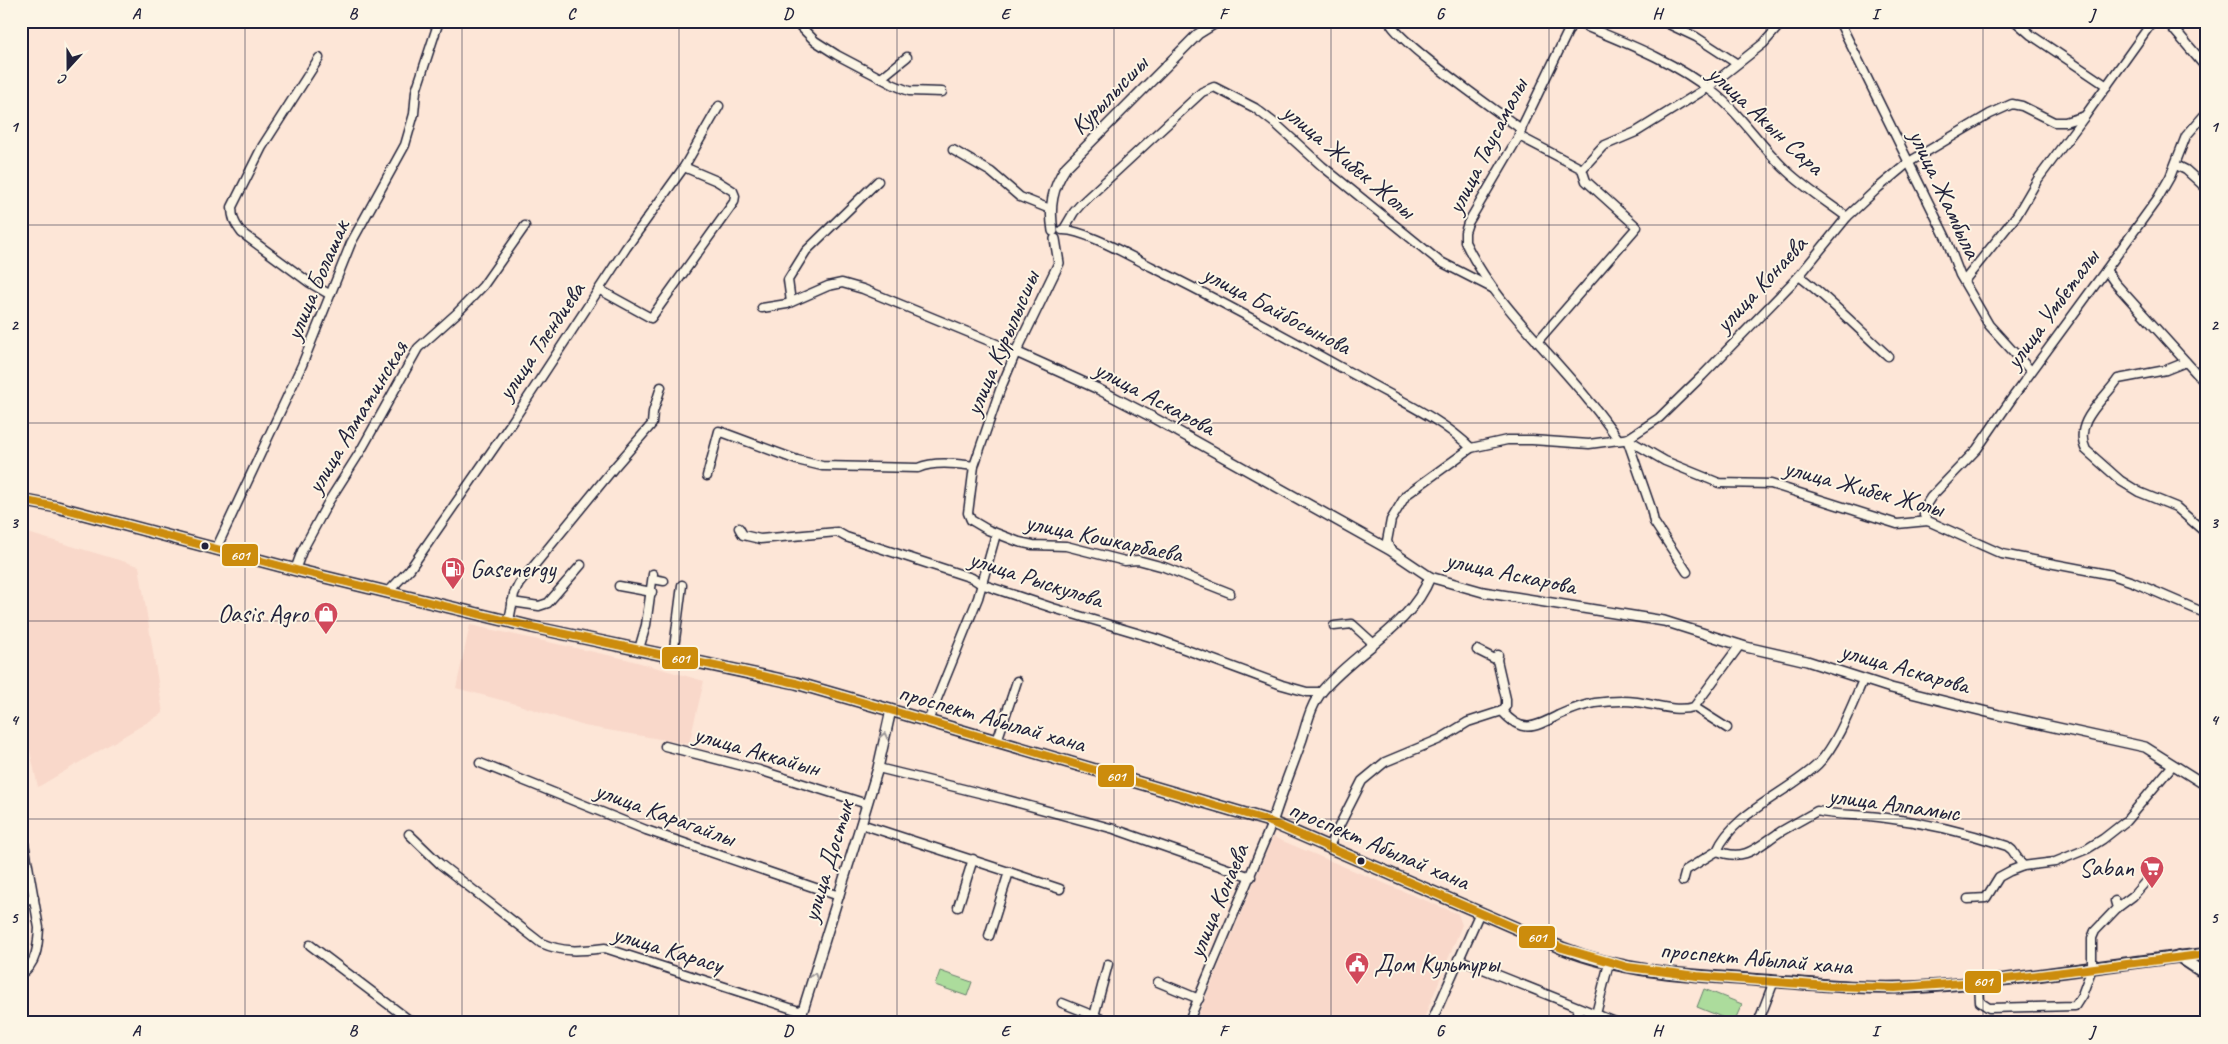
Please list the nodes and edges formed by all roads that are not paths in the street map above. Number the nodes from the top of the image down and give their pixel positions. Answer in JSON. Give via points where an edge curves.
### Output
{"nodes":[{"id":1,"x":439,"y":21,"type":"edge"},
{"id":2,"x":795,"y":21,"type":"edge"},
{"id":3,"x":1219,"y":21,"type":"edge"},
{"id":4,"x":1390,"y":21,"type":"edge"},
{"id":5,"x":1573,"y":21,"type":"edge"},
{"id":6,"x":1662,"y":21,"type":"edge"},
{"id":7,"x":1783,"y":21,"type":"edge"},
{"id":8,"x":1839,"y":21,"type":"edge"},
{"id":9,"x":2015,"y":21,"type":"edge"},
{"id":10,"x":2153,"y":21,"type":"edge"},
{"id":11,"x":2167,"y":21,"type":"edge"},
{"id":12,"x":907,"y":57,"type":"dead end"},
{"id":13,"x":319,"y":58,"type":"dead end"},
{"id":14,"x":1736,"y":63,"type":"junction"},
{"id":15,"x":2207,"y":68,"type":"edge"},
{"id":16,"x":880,"y":78,"type":"junction"},
{"id":17,"x":2108,"y":86,"type":"junction"},
{"id":18,"x":1707,"y":88,"type":"junction"},
{"id":19,"x":942,"y":92,"type":"dead end"},
{"id":20,"x":719,"y":106,"type":"dead end"},
{"id":21,"x":2207,"y":112,"type":"edge"},
{"id":22,"x":2085,"y":116,"type":"junction"},
{"id":23,"x":1520,"y":133,"type":"junction"},
{"id":24,"x":953,"y":150,"type":"dead end"},
{"id":25,"x":1909,"y":162,"type":"junction"},
{"id":26,"x":2176,"y":165,"type":"junction"},
{"id":27,"x":684,"y":167,"type":"junction"},
{"id":28,"x":1582,"y":169,"type":"junction"},
{"id":29,"x":878,"y":181,"type":"dead end"},
{"id":30,"x":1057,"y":183,"type":"joint"},
{"id":31,"x":2207,"y":188,"type":"edge"},
{"id":32,"x":1050,"y":209,"type":"junction"},
{"id":33,"x":1847,"y":217,"type":"junction"},
{"id":34,"x":525,"y":226,"type":"dead end"},
{"id":35,"x":1064,"y":229,"type":"junction"},
{"id":36,"x":1054,"y":235,"type":"junction"},
{"id":37,"x":2106,"y":270,"type":"junction"},
{"id":38,"x":1799,"y":276,"type":"junction"},
{"id":39,"x":1964,"y":280,"type":"junction"},
{"id":40,"x":1492,"y":288,"type":"junction"},
{"id":41,"x":600,"y":290,"type":"junction"},
{"id":42,"x":329,"y":294,"type":"junction"},
{"id":43,"x":791,"y":302,"type":"junction"},
{"id":44,"x":762,"y":308,"type":"dead end"},
{"id":45,"x":1537,"y":342,"type":"junction"},
{"id":46,"x":1016,"y":352,"type":"junction"},
{"id":47,"x":1888,"y":356,"type":"dead end"},
{"id":48,"x":2186,"y":362,"type":"junction"},
{"id":49,"x":2031,"y":371,"type":"junction"},
{"id":50,"x":2207,"y":385,"type":"edge"},
{"id":51,"x":661,"y":387,"type":"dead end"},
{"id":52,"x":1623,"y":439,"type":"junction"},
{"id":53,"x":1471,"y":448,"type":"junction"},
{"id":54,"x":974,"y":466,"type":"junction"},
{"id":55,"x":707,"y":476,"type":"dead end"},
{"id":56,"x":21,"y":500,"type":"edge"},
{"id":57,"x":971,"y":520,"type":"joint"},
{"id":58,"x":1928,"y":521,"type":"junction"},
{"id":59,"x":739,"y":528,"type":"dead end"},
{"id":60,"x":996,"y":534,"type":"junction"},
{"id":61,"x":2207,"y":534,"type":"edge"},
{"id":62,"x":216,"y":549,"type":"junction"},
{"id":63,"x":1390,"y":550,"type":"junction"},
{"id":64,"x":581,"y":565,"type":"dead end"},
{"id":65,"x":295,"y":570,"type":"junction"},
{"id":66,"x":1687,"y":572,"type":"dead end"},
{"id":67,"x":1430,"y":576,"type":"junction"},
{"id":68,"x":664,"y":581,"type":"dead end"},
{"id":69,"x":981,"y":584,"type":"junction"},
{"id":70,"x":682,"y":585,"type":"dead end"},
{"id":71,"x":619,"y":586,"type":"dead end"},
{"id":72,"x":388,"y":592,"type":"junction"},
{"id":73,"x":652,"y":592,"type":"junction"},
{"id":74,"x":1230,"y":593,"type":"dead end"},
{"id":75,"x":512,"y":602,"type":"junction"},
{"id":76,"x":2207,"y":614,"type":"edge"},
{"id":77,"x":509,"y":621,"type":"junction"},
{"id":78,"x":1334,"y":626,"type":"dead end"},
{"id":79,"x":1374,"y":644,"type":"junction"},
{"id":80,"x":1740,"y":645,"type":"junction"},
{"id":81,"x":639,"y":649,"type":"junction"},
{"id":82,"x":1477,"y":650,"type":"dead end"},
{"id":83,"x":672,"y":656,"type":"junction"},
{"id":84,"x":1863,"y":680,"type":"junction"},
{"id":85,"x":1017,"y":681,"type":"dead end"},
{"id":86,"x":1321,"y":692,"type":"junction"},
{"id":87,"x":1694,"y":707,"type":"junction"},
{"id":88,"x":891,"y":710,"type":"junction"},
{"id":89,"x":1502,"y":711,"type":"junction"},
{"id":90,"x":928,"y":721,"type":"junction"},
{"id":91,"x":1727,"y":728,"type":"dead end"},
{"id":92,"x":997,"y":741,"type":"junction"},
{"id":93,"x":665,"y":746,"type":"dead end"},
{"id":94,"x":480,"y":763,"type":"dead end"},
{"id":95,"x":2172,"y":766,"type":"junction"},
{"id":96,"x":878,"y":768,"type":"junction"},
{"id":97,"x":2207,"y":786,"type":"edge"},
{"id":98,"x":867,"y":804,"type":"junction"},
{"id":99,"x":1272,"y":823,"type":"junction"},
{"id":100,"x":861,"y":824,"type":"junction"},
{"id":101,"x":21,"y":826,"type":"edge"},
{"id":102,"x":409,"y":834,"type":"dead end"},
{"id":103,"x":1329,"y":846,"type":"junction"},
{"id":104,"x":1717,"y":850,"type":"junction"},
{"id":105,"x":973,"y":859,"type":"junction"},
{"id":106,"x":2024,"y":866,"type":"junction"},
{"id":107,"x":1009,"y":872,"type":"junction"},
{"id":108,"x":1251,"y":877,"type":"junction"},
{"id":109,"x":2148,"y":880,"type":"dead end"},
{"id":110,"x":1683,"y":881,"type":"dead end"},
{"id":111,"x":1060,"y":889,"type":"dead end"},
{"id":112,"x":839,"y":896,"type":"junction"},
{"id":113,"x":34,"y":898,"type":"junction"},
{"id":114,"x":1968,"y":899,"type":"dead end"},
{"id":115,"x":21,"y":901,"type":"edge"},
{"id":116,"x":958,"y":907,"type":"dead end"},
{"id":117,"x":1480,"y":912,"type":"junction"},
{"id":118,"x":989,"y":936,"type":"dead end"},
{"id":119,"x":310,"y":945,"type":"dead end"},
{"id":120,"x":2206,"y":954,"type":"edge"},
{"id":121,"x":2178,"y":956,"type":"junction"},
{"id":122,"x":1458,"y":959,"type":"junction"},
{"id":123,"x":1609,"y":963,"type":"junction"},
{"id":124,"x":1108,"y":964,"type":"dead end"},
{"id":125,"x":2092,"y":968,"type":"junction"},
{"id":126,"x":21,"y":974,"type":"edge"},
{"id":127,"x":2207,"y":975,"type":"edge"},
{"id":128,"x":1158,"y":982,"type":"dead end"},
{"id":129,"x":1774,"y":982,"type":"junction"},
{"id":130,"x":1979,"y":982,"type":"junction"},
{"id":131,"x":1199,"y":999,"type":"junction"},
{"id":132,"x":1062,"y":1003,"type":"dead end"},
{"id":133,"x":1579,"y":1008,"type":"junction"},
{"id":134,"x":802,"y":1012,"type":"junction"},
{"id":135,"x":1596,"y":1014,"type":"junction"},
{"id":136,"x":1094,"y":1016,"type":"junction"},
{"id":137,"x":412,"y":1023,"type":"edge"},
{"id":138,"x":799,"y":1023,"type":"edge"},
{"id":139,"x":1112,"y":1023,"type":"edge"},
{"id":140,"x":1188,"y":1023,"type":"edge"},
{"id":141,"x":1431,"y":1023,"type":"edge"},
{"id":142,"x":1573,"y":1023,"type":"edge"},
{"id":143,"x":1618,"y":1023,"type":"edge"},
{"id":144,"x":1758,"y":1023,"type":"edge"}],
"edges":[{"from":1,"to":42,"type":"street","name":"улица Болашак","via":[[416,90],[414,114],[405,145],[351,243]]},
{"from":2,"to":16,"type":"street","via":[[815,41]]},
{"from":3,"to":30,"type":"street","name":"Курылысшы","via":[[1198,34],[1164,67],[1066,167]]},
{"from":4,"to":23,"type":"street","via":[[1391,27],[1418,51]]},
{"from":5,"to":18,"type":"street","name":"улица Акын Сара","via":[[1668,62]]},
{"from":5,"to":23,"type":"street","name":"улица Таусамалы"},
{"from":6,"to":14,"type":"street","name":"улица Акын Сара","via":[[1696,37]]},
{"from":7,"to":14,"type":"street","via":[[1764,43]]},
{"from":8,"to":25,"type":"street","name":"улица Жамбыла"},
{"from":9,"to":17,"type":"street"},
{"from":10,"to":17,"type":"street"},
{"from":11,"to":15,"type":"street"},
{"from":12,"to":16,"type":"street"},
{"from":13,"to":42,"type":"street","via":[[262,148],[232,212],[242,233]]},
{"from":14,"to":18,"type":"street"},
{"from":16,"to":19,"type":"street","via":[[909,91]]},
{"from":17,"to":22,"type":"street"},
{"from":18,"to":28,"type":"street","via":[[1636,132],[1603,146]]},
{"from":18,"to":33,"type":"street","name":"улица Акын Сара","via":[[1732,109],[1788,172]]},
{"from":20,"to":27,"type":"street","name":"улица Тлендиева"},
{"from":21,"to":26,"type":"street","name":"улица Умбеталы","via":[[2186,136]]},
{"from":22,"to":25,"type":"street","name":"улица Конаева","via":[[2054,122],[2012,104]]},
{"from":22,"to":39,"type":"street","via":[[2038,179],[2017,215]]},
{"from":23,"to":28,"type":"street"},
{"from":23,"to":40,"type":"street","name":"улица Таусамалы","via":[[1465,232],[1469,251]]},
{"from":24,"to":32,"type":"street","via":[[991,172],[1020,197]]},
{"from":25,"to":33,"type":"street","name":"улица Конаева"},
{"from":25,"to":39,"type":"street","name":"улица Жамбыла"},
{"from":26,"to":31,"type":"street"},
{"from":26,"to":37,"type":"street","name":"улица Умбеталы","via":[[2158,198]]},
{"from":27,"to":41,"type":"street","name":"улица Тлендиева"},
{"from":27,"to":41,"type":"street","via":[[733,191],[734,202],[719,224],[651,318]]},
{"from":28,"to":45,"type":"street","via":[[1586,181],[1637,227]]},
{"from":29,"to":43,"type":"street","via":[[806,251],[788,280]]},
{"from":30,"to":32,"type":"street","name":"улица Курылысшы"},
{"from":32,"to":36,"type":"street","name":"улица Курылысшы"},
{"from":33,"to":38,"type":"street","name":"улица Конаева"},
{"from":34,"to":65,"type":"street","name":"улица Алматинская","via":[[483,286],[418,348],[302,550]]},
{"from":35,"to":36,"type":"street","name":"улица Байбосынова"},
{"from":35,"to":40,"type":"street","name":"улица Жибек Жолы","via":[[1081,204],[1202,92],[1214,87],[1230,93],[1277,124],[1322,166],[1439,261]]},
{"from":35,"to":53,"type":"street","name":"улица Байбосынова","via":[[1113,248],[1275,330],[1421,413]]},
{"from":36,"to":46,"type":"street","name":"улица Курылысшы","via":[[1058,263]]},
{"from":37,"to":48,"type":"street"},
{"from":37,"to":49,"type":"street","name":"улица Умбеталы"},
{"from":38,"to":47,"type":"street","via":[[1825,296]]},
{"from":38,"to":52,"type":"street","name":"улица Конаева","via":[[1659,418]]},
{"from":39,"to":49,"type":"street","name":"улица Жамбыла","via":[[1990,325]]},
{"from":40,"to":45,"type":"street","name":"улица Жибек Жолы"},
{"from":41,"to":72,"type":"street","name":"улица Тлендиева","via":[[410,569]]},
{"from":42,"to":62,"type":"street","name":"улица Болашак","via":[[302,365]]},
{"from":43,"to":44,"type":"street","name":"улица Аскарова"},
{"from":43,"to":46,"type":"street","name":"улица Аскарова","via":[[842,283]]},
{"from":45,"to":52,"type":"street","name":"улица Жибек Жолы"},
{"from":46,"to":54,"type":"street","name":"улица Курылысшы"},
{"from":46,"to":63,"type":"street","name":"улица Аскарова","via":[[1144,413]]},
{"from":48,"to":50,"type":"street"},
{"from":48,"to":61,"type":"street","via":[[2166,370],[2118,380],[2087,419],[2084,444],[2086,450],[2121,481],[2176,507]]},
{"from":49,"to":58,"type":"street","name":"улица Умбеталы","via":[[1977,449],[1927,502],[1924,515]]},
{"from":51,"to":75,"type":"street","via":[[652,424],[519,584]]},
{"from":52,"to":53,"type":"street","name":"улица Конаева","via":[[1589,444],[1507,440]]},
{"from":52,"to":58,"type":"street","name":"улица Жибек Жолы","via":[[1718,483],[1771,484],[1897,524]]},
{"from":52,"to":66,"type":"street","via":[[1652,508],[1654,522]]},
{"from":53,"to":63,"type":"street","name":"улица Конаева","via":[[1406,495],[1391,520],[1387,542]]},
{"from":54,"to":55,"type":"street","via":[[822,466],[796,460],[719,431]]},
{"from":54,"to":57,"type":"street","name":"улица Курылысшы","via":[[968,512]]},
{"from":56,"to":62,"type":"main road","name":"проспект Абылай хана"},
{"from":57,"to":60,"type":"street","name":"улица Кошкарбаева"},
{"from":58,"to":76,"type":"street","name":"улица Жибек Жолы","via":[[2002,554],[2133,582]]},
{"from":59,"to":69,"type":"street","name":"улица Рыскулова","via":[[743,535],[760,539],[837,532],[972,578]]},
{"from":60,"to":69,"type":"street"},
{"from":60,"to":74,"type":"street","name":"улица Кошкарбаева","via":[[1033,545],[1066,546],[1125,562],[1138,560],[1164,566]]},
{"from":62,"to":65,"type":"main road","name":"проспект Абылай хана"},
{"from":63,"to":67,"type":"street","name":"улица Аскарова"},
{"from":64,"to":75,"type":"street","via":[[548,603],[539,606]]},
{"from":65,"to":72,"type":"main road","name":"проспект Абылай хана"},
{"from":67,"to":79,"type":"street","name":"улица Конаева","via":[[1413,605]]},
{"from":67,"to":80,"type":"street","name":"улица Аскарова","via":[[1483,592],[1664,621]]},
{"from":68,"to":73,"type":"street","via":[[653,577]]},
{"from":69,"to":86,"type":"street","name":"улица Рыскулова","via":[[1157,639],[1282,685],[1306,692]]},
{"from":69,"to":90,"type":"street"},
{"from":70,"to":83,"type":"street"},
{"from":71,"to":73,"type":"street"},
{"from":72,"to":77,"type":"main road","name":"проспект Абылай хана"},
{"from":73,"to":81,"type":"street"},
{"from":75,"to":77,"type":"street"},
{"from":77,"to":81,"type":"main road","name":"проспект Абылай хана"},
{"from":78,"to":79,"type":"street","via":[[1352,624]]},
{"from":79,"to":86,"type":"street","name":"улица Конаева","via":[[1343,668]]},
{"from":80,"to":84,"type":"street","name":"улица Аскарова","via":[[1807,661]]},
{"from":80,"to":87,"type":"street"},
{"from":81,"to":83,"type":"main road","name":"проспект Абылай хана"},
{"from":82,"to":89,"type":"street","via":[[1497,658],[1506,700]]},
{"from":83,"to":88,"type":"main road","name":"проспект Абылай хана","via":[[796,683]]},
{"from":84,"to":95,"type":"street","name":"улица Аскарова","via":[[1990,713],[2144,747]]},
{"from":84,"to":104,"type":"street","via":[[1845,722],[1818,764],[1732,829],[1721,840]]},
{"from":85,"to":92,"type":"street"},
{"from":86,"to":99,"type":"street","name":"улица Конаева","via":[[1306,723]]},
{"from":87,"to":89,"type":"street","via":[[1684,710],[1626,701],[1596,703],[1547,723],[1526,727],[1511,722]]},
{"from":87,"to":91,"type":"street"},
{"from":88,"to":90,"type":"main road","name":"проспект Абылай хана"},
{"from":96,"to":88,"type":"street","name":"улица Достык","one_way":true},
{"from":89,"to":103,"type":"street","via":[[1468,722],[1440,739],[1385,762],[1362,781]]},
{"from":90,"to":92,"type":"main road","name":"проспект Абылай хана"},
{"from":92,"to":99,"type":"main road","name":"проспект Абылай хана"},
{"from":93,"to":98,"type":"street","name":"улица Аккайын","via":[[759,770]]},
{"from":94,"to":112,"type":"street","name":"улица Карагайлы","via":[[646,830]]},
{"from":95,"to":97,"type":"street","name":"улица Аскарова"},
{"from":95,"to":106,"type":"street","via":[[2126,821],[2087,849],[2055,862]]},
{"from":96,"to":98,"type":"street","name":"улица Достык"},
{"from":96,"to":108,"type":"street","via":[[1106,827]]},
{"from":98,"to":100,"type":"street","name":"улица Достык"},
{"from":99,"to":103,"type":"main road","name":"проспект Абылай хана"},
{"from":99,"to":108,"type":"street","name":"улица Конаева"},
{"from":100,"to":105,"type":"street"},
{"from":100,"to":112,"type":"street","name":"улица Достык"},
{"from":101,"to":113,"type":"street"},
{"from":102,"to":134,"type":"street","name":"улица Карасу","via":[[446,870],[541,943],[572,952],[605,948]]},
{"from":103,"to":117,"type":"main road","name":"проспект Абылай хана"},
{"from":104,"to":106,"type":"street","name":"улица Алпамыс","via":[[1736,855],[1754,851],[1817,811],[1885,817],[1965,834],[2007,846]]},
{"from":104,"to":110,"type":"street","via":[[1686,870]]},
{"from":105,"to":107,"type":"street"},
{"from":105,"to":116,"type":"street"},
{"from":106,"to":114,"type":"street","via":[[1999,877],[1986,898]]},
{"from":107,"to":111,"type":"street"},
{"from":107,"to":118,"type":"street"},
{"from":108,"to":131,"type":"street","name":"улица Конаева"},
{"from":109,"to":125,"type":"street","via":[[2133,896],[2116,904],[2094,931]]},
{"from":134,"to":112,"type":"street","name":"улица Достык","one_way":true},
{"from":113,"to":115,"type":"street"},
{"from":113,"to":126,"type":"street","via":[[38,944],[33,962]]},
{"from":117,"to":122,"type":"street"},
{"from":117,"to":123,"type":"main road","name":"проспект Абылай хана","via":[[1592,960]]},
{"from":119,"to":137,"type":"street"},
{"from":120,"to":121,"type":"main road","name":"проспект Абылай хана"},
{"from":121,"to":125,"type":"main road","name":"проспект Абылай хана"},
{"from":121,"to":127,"type":"main road"},
{"from":122,"to":133,"type":"street"},
{"from":122,"to":141,"type":"street"},
{"from":123,"to":129,"type":"main road","name":"проспект Абылай хана","via":[[1670,974]]},
{"from":123,"to":135,"type":"street"},
{"from":124,"to":136,"type":"street"},
{"from":125,"to":130,"type":"main road","name":"проспект Абылай хана"},
{"from":125,"to":130,"type":"street","via":[[2076,1006],[1989,1008],[1980,1002]]},
{"from":128,"to":131,"type":"street"},
{"from":129,"to":130,"type":"main road","name":"проспект Абылай хана","via":[[1862,988]]},
{"from":129,"to":144,"type":"street"},
{"from":131,"to":140,"type":"street","name":"улица Конаева"},
{"from":132,"to":136,"type":"street"},
{"from":133,"to":135,"type":"street"},
{"from":133,"to":142,"type":"street"},
{"from":134,"to":138,"type":"street","name":"улица Достык"},
{"from":135,"to":143,"type":"street"},
{"from":136,"to":139,"type":"street"}]}
